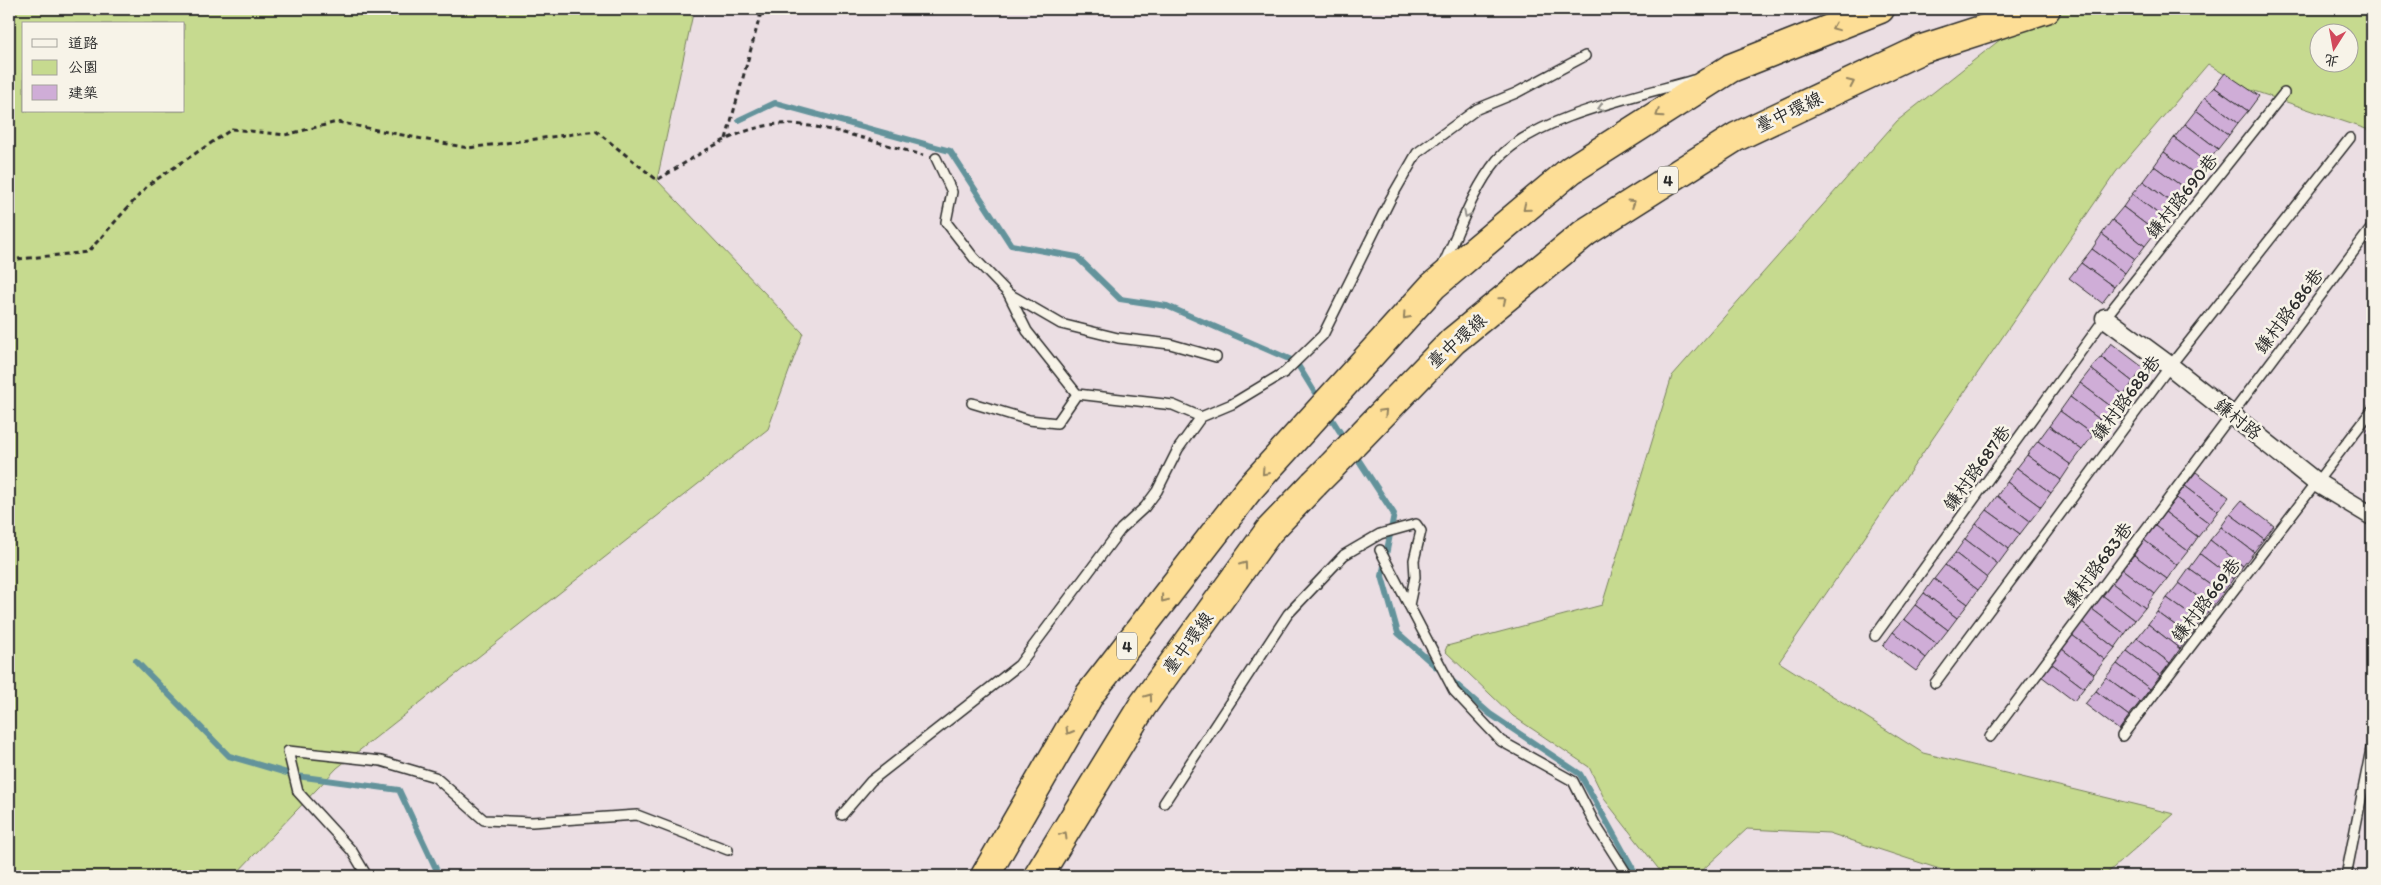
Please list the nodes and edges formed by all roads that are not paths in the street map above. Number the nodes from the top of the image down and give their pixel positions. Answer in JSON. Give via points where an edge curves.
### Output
{"nodes":[{"id":1,"x":1880,"y":9,"type":"edge"},
{"id":2,"x":2046,"y":9,"type":"edge"},
{"id":3,"x":1585,"y":56,"type":"dead end"},
{"id":4,"x":1731,"y":68,"type":"junction"},
{"id":5,"x":2284,"y":94,"type":"dead end"},
{"id":6,"x":2350,"y":138,"type":"dead end"},
{"id":7,"x":936,"y":158,"type":"road end"},
{"id":8,"x":2372,"y":228,"type":"edge"},
{"id":9,"x":1433,"y":286,"type":"junction"},
{"id":10,"x":1009,"y":294,"type":"junction"},
{"id":11,"x":2105,"y":318,"type":"junction"},
{"id":12,"x":1216,"y":357,"type":"dead end"},
{"id":13,"x":2170,"y":366,"type":"junction"},
{"id":14,"x":1077,"y":394,"type":"junction"},
{"id":15,"x":972,"y":403,"type":"dead end"},
{"id":16,"x":2372,"y":410,"type":"edge"},
{"id":17,"x":2231,"y":414,"type":"junction"},
{"id":18,"x":1201,"y":417,"type":"junction"},
{"id":19,"x":2317,"y":483,"type":"junction"},
{"id":20,"x":2372,"y":516,"type":"edge"},
{"id":21,"x":1380,"y":550,"type":"dead end"},
{"id":22,"x":1409,"y":605,"type":"junction"},
{"id":23,"x":1875,"y":636,"type":"dead end"},
{"id":24,"x":1935,"y":683,"type":"dead end"},
{"id":25,"x":1990,"y":736,"type":"dead end"},
{"id":26,"x":2122,"y":736,"type":"dead end"},
{"id":27,"x":2372,"y":744,"type":"edge"},
{"id":28,"x":1164,"y":804,"type":"dead end"},
{"id":29,"x":842,"y":815,"type":"dead end"},
{"id":30,"x":728,"y":850,"type":"dead end"},
{"id":31,"x":367,"y":876,"type":"edge"},
{"id":32,"x":984,"y":876,"type":"edge"},
{"id":33,"x":1038,"y":876,"type":"edge"},
{"id":34,"x":1628,"y":876,"type":"edge"},
{"id":35,"x":2346,"y":876,"type":"edge"}],
"edges":[{"from":1,"to":4,"type":"highway","number":"4","one_way":true},
{"from":33,"to":2,"type":"highway","name":"臺中環線","number":"4","one_way":true,"via":[[1143,705],[1269,531],[1453,341],[1586,232],[1736,137],[1922,49]]},
{"from":3,"to":18,"type":"lane","via":[[1516,93],[1477,109],[1417,153],[1322,335],[1285,372],[1232,404]]},
{"from":4,"to":9,"type":"highway","number":"4","one_way":true,"via":[[1571,170]]},
{"from":4,"to":9,"type":"lane","one_way":true,"via":[[1590,111],[1549,125],[1519,140],[1498,160],[1482,183]]},
{"from":5,"to":11,"type":"lane","name":"鎌村路690巷"},
{"from":6,"to":13,"type":"lane","name":"鎌村路688巷"},
{"from":7,"to":10,"type":"lane","via":[[952,192],[946,222],[974,258]]},
{"from":8,"to":17,"type":"lane","name":"鎌村路686巷"},
{"from":9,"to":32,"type":"highway","number":"4","one_way":true,"via":[[1250,489],[1090,694]]},
{"from":10,"to":12,"type":"lane","via":[[1061,324],[1118,338],[1170,344]]},
{"from":10,"to":14,"type":"lane","via":[[1026,331]]},
{"from":11,"to":13,"type":"street","name":"鎌村路"},
{"from":11,"to":23,"type":"lane","name":"鎌村路687巷"},
{"from":13,"to":17,"type":"street","name":"鎌村路"},
{"from":13,"to":24,"type":"lane","name":"鎌村路688巷"},
{"from":14,"to":15,"type":"lane","via":[[1056,423],[1029,420]]},
{"from":14,"to":18,"type":"lane","via":[[1174,405]]},
{"from":16,"to":19,"type":"lane","name":"鎌村路669巷"},
{"from":17,"to":19,"type":"street","name":"鎌村路"},
{"from":17,"to":25,"type":"lane","name":"鎌村路683巷"},
{"from":18,"to":29,"type":"lane","via":[[1178,449],[1157,491],[1121,529],[1020,665],[871,781]]},
{"from":19,"to":20,"type":"street","name":"鎌村路"},
{"from":19,"to":26,"type":"lane","name":"鎌村路669巷"},
{"from":21,"to":22,"type":"lane"},
{"from":22,"to":28,"type":"lane","via":[[1421,531],[1416,524],[1380,534],[1344,555],[1288,614]]},
{"from":22,"to":34,"type":"lane","via":[[1454,691],[1501,740],[1573,781],[1595,824]]},
{"from":27,"to":35,"type":"lane"},
{"from":30,"to":31,"type":"lane","via":[[638,815],[532,822],[484,820],[436,777],[381,761],[288,751],[298,792],[352,851]]}]}
